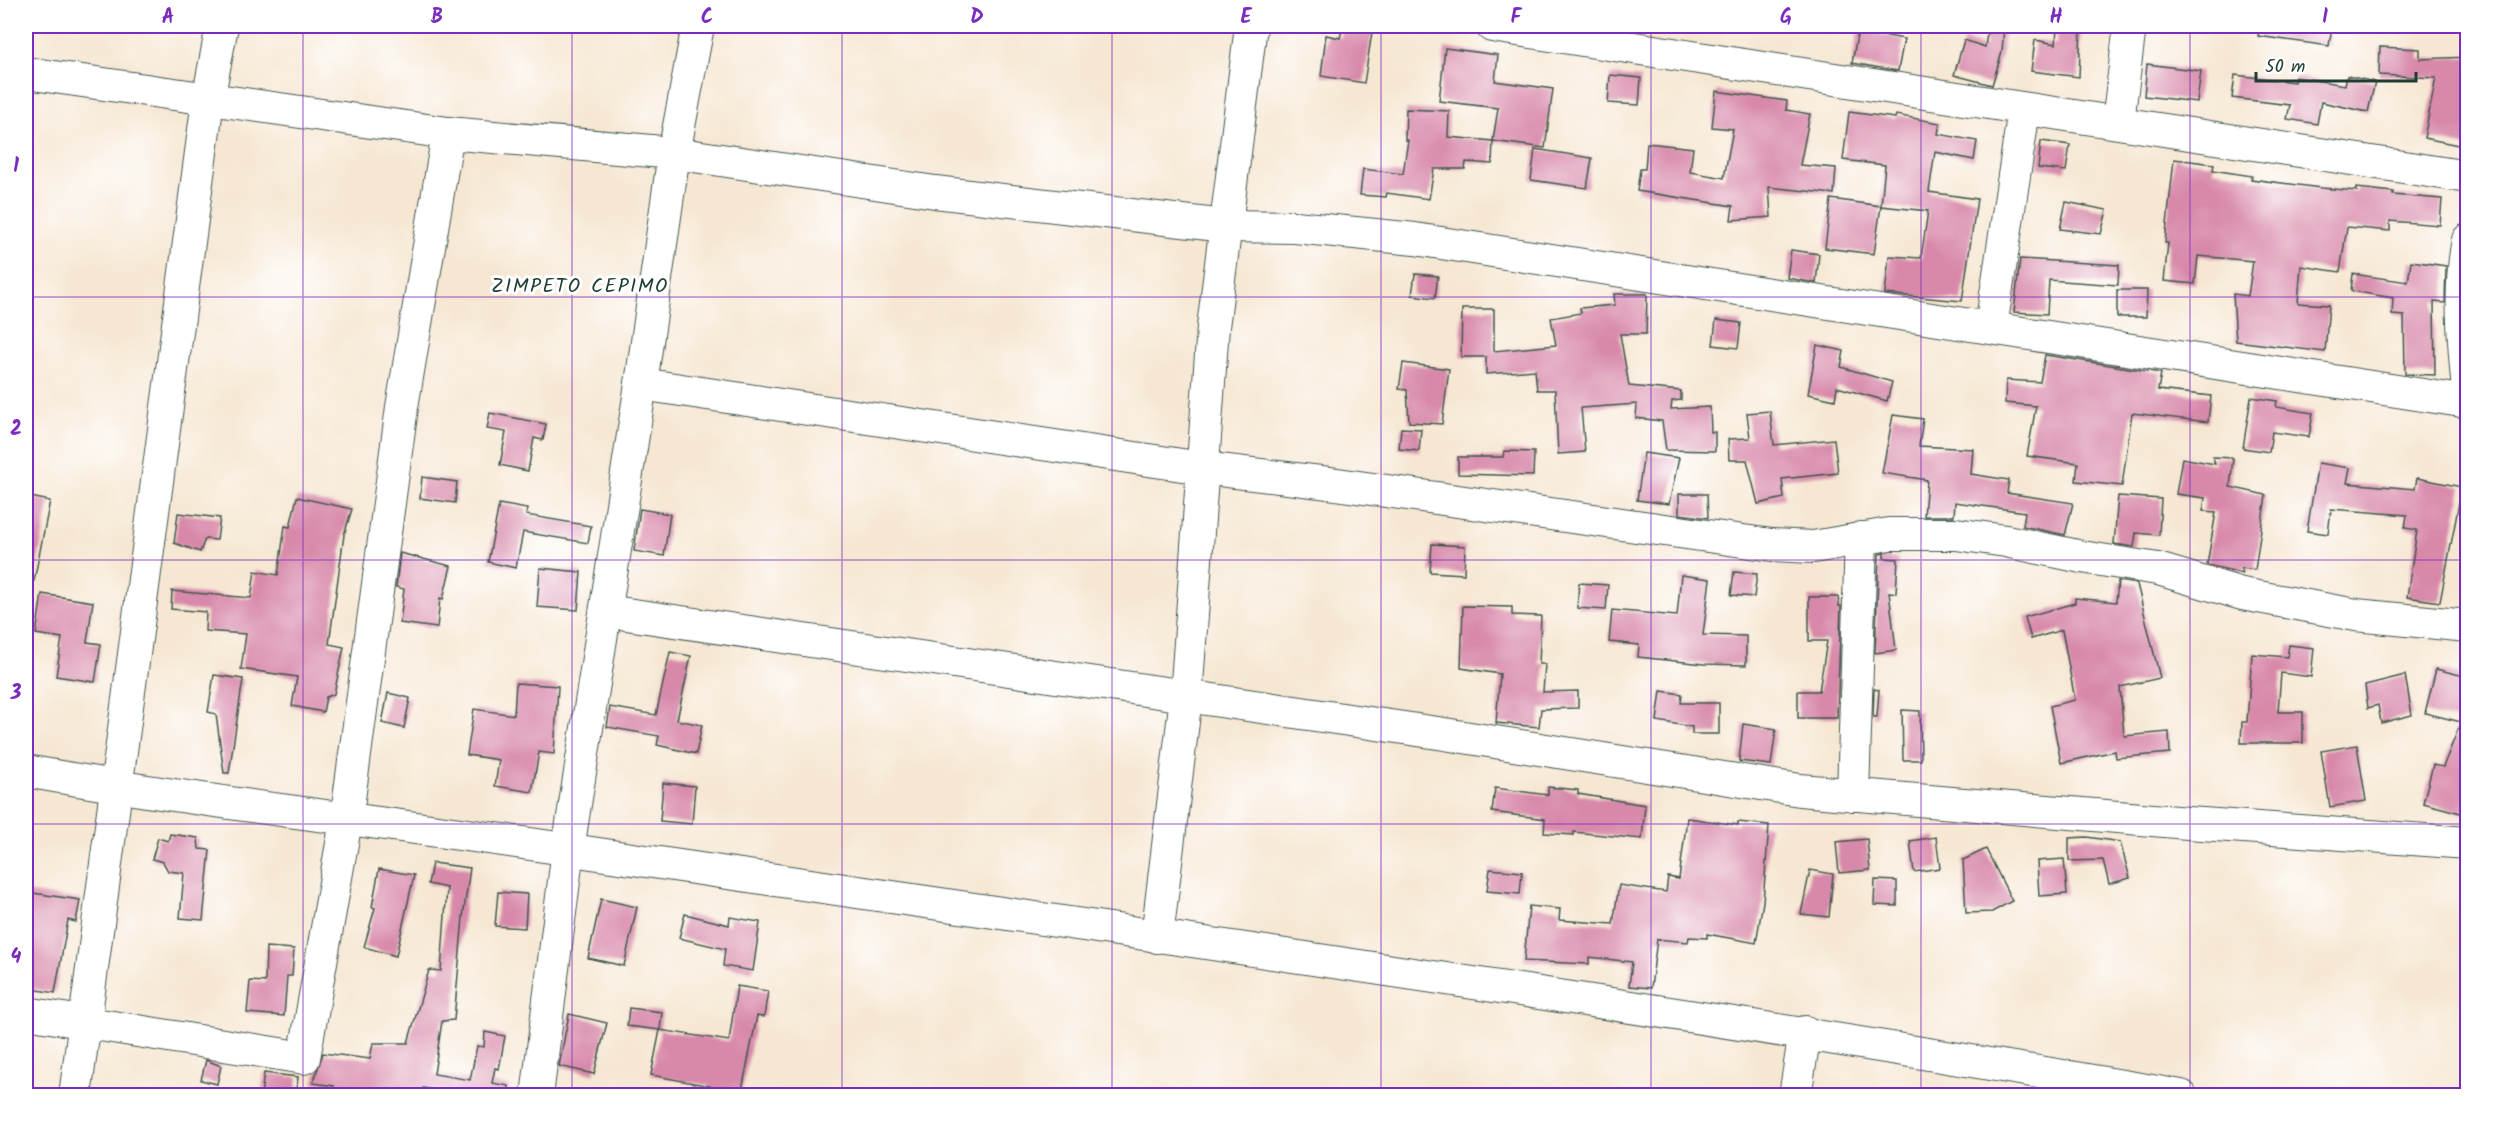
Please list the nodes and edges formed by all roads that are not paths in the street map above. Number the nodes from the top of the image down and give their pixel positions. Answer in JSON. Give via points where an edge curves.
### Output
{"nodes":[{"id":1,"x":222,"y":26,"type":"edge"},
{"id":2,"x":698,"y":26,"type":"edge"},
{"id":3,"x":1251,"y":26,"type":"edge"},
{"id":4,"x":1492,"y":26,"type":"edge"},
{"id":5,"x":2130,"y":26,"type":"edge"},
{"id":6,"x":26,"y":72,"type":"edge"},
{"id":7,"x":208,"y":100,"type":"junction"},
{"id":8,"x":2024,"y":110,"type":"junction"},
{"id":9,"x":2118,"y":123,"type":"junction"},
{"id":10,"x":448,"y":133,"type":"junction"},
{"id":11,"x":674,"y":153,"type":"junction"},
{"id":12,"x":2468,"y":177,"type":"edge"},
{"id":13,"x":1225,"y":226,"type":"junction"},
{"id":14,"x":2468,"y":240,"type":"edge"},
{"id":15,"x":1991,"y":327,"type":"junction"},
{"id":16,"x":641,"y":384,"type":"junction"},
{"id":17,"x":2468,"y":392,"type":"edge"},
{"id":18,"x":2468,"y":402,"type":"edge"},
{"id":19,"x":1202,"y":468,"type":"junction"},
{"id":20,"x":1860,"y":538,"type":"junction"},
{"id":21,"x":606,"y":611,"type":"junction"},
{"id":22,"x":2468,"y":626,"type":"edge"},
{"id":23,"x":1186,"y":697,"type":"junction"},
{"id":24,"x":26,"y":771,"type":"edge"},
{"id":25,"x":117,"y":788,"type":"junction"},
{"id":26,"x":1852,"y":795,"type":"junction"},
{"id":27,"x":346,"y":820,"type":"junction"},
{"id":28,"x":2468,"y":843,"type":"edge"},
{"id":29,"x":568,"y":849,"type":"junction"},
{"id":30,"x":1157,"y":937,"type":"junction"},
{"id":31,"x":26,"y":1013,"type":"edge"},
{"id":32,"x":85,"y":1023,"type":"junction"},
{"id":33,"x":1804,"y":1032,"type":"junction"},
{"id":34,"x":546,"y":1094,"type":"edge"},
{"id":35,"x":75,"y":1095,"type":"edge"},
{"id":36,"x":1795,"y":1095,"type":"edge"},
{"id":37,"x":2181,"y":1095,"type":"edge"}],
"edges":[{"from":1,"to":7,"type":"street"},
{"from":2,"to":11,"type":"street"},
{"from":3,"to":13,"type":"street"},
{"from":4,"to":8,"type":"street"},
{"from":5,"to":9,"type":"street"},
{"from":6,"to":7,"type":"street"},
{"from":7,"to":10,"type":"street"},
{"from":7,"to":25,"type":"street"},
{"from":8,"to":9,"type":"street"},
{"from":8,"to":15,"type":"street"},
{"from":9,"to":12,"type":"street"},
{"from":10,"to":11,"type":"street"},
{"from":10,"to":27,"type":"street","via":[[402,407]]},
{"from":11,"to":13,"type":"street","via":[[935,192]]},
{"from":11,"to":16,"type":"street"},
{"from":13,"to":15,"type":"street","via":[[1295,226],[1415,238]]},
{"from":13,"to":19,"type":"street"},
{"from":14,"to":17,"type":"street","via":[[2463,262]]},
{"from":15,"to":18,"type":"street"},
{"from":16,"to":19,"type":"street"},
{"from":16,"to":21,"type":"street"},
{"from":19,"to":20,"type":"street","via":[[1772,545],[1813,547]]},
{"from":19,"to":23,"type":"street"},
{"from":20,"to":22,"type":"street","via":[[1956,534],[2006,541],[2158,569],[2242,594],[2356,615]]},
{"from":20,"to":26,"type":"street"},
{"from":21,"to":23,"type":"street"},
{"from":21,"to":29,"type":"street"},
{"from":23,"to":26,"type":"street"},
{"from":23,"to":30,"type":"street"},
{"from":24,"to":25,"type":"street"},
{"from":25,"to":27,"type":"street"},
{"from":25,"to":32,"type":"street"},
{"from":26,"to":28,"type":"street"},
{"from":27,"to":29,"type":"street"},
{"from":27,"to":32,"type":"street","via":[[304,1058]]},
{"from":29,"to":30,"type":"street"},
{"from":29,"to":34,"type":"street"},
{"from":30,"to":33,"type":"street"},
{"from":31,"to":32,"type":"street"},
{"from":32,"to":35,"type":"street"},
{"from":33,"to":36,"type":"street"},
{"from":33,"to":37,"type":"street"}]}
